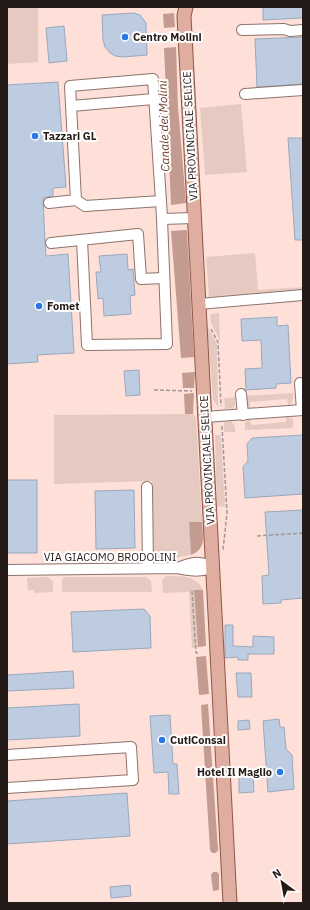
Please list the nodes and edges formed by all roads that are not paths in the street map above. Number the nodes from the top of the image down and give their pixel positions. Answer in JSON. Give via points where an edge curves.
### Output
{"nodes":[{"id":1,"x":183,"y":10,"type":"edge"},
{"id":2,"x":303,"y":24,"type":"edge"},
{"id":3,"x":284,"y":29,"type":"junction"},
{"id":4,"x":242,"y":30,"type":"dead end"},
{"id":5,"x":303,"y":30,"type":"edge"},
{"id":6,"x":303,"y":90,"type":"edge"},
{"id":7,"x":245,"y":94,"type":"dead end"},
{"id":8,"x":154,"y":100,"type":"junction"},
{"id":9,"x":71,"y":106,"type":"junction"},
{"id":10,"x":76,"y":200,"type":"junction"},
{"id":11,"x":161,"y":201,"type":"junction"},
{"id":12,"x":48,"y":203,"type":"dead end"},
{"id":13,"x":162,"y":218,"type":"junction"},
{"id":14,"x":194,"y":218,"type":"junction"},
{"id":15,"x":82,"y":240,"type":"junction"},
{"id":16,"x":51,"y":243,"type":"dead end"},
{"id":17,"x":164,"y":278,"type":"junction"},
{"id":18,"x":303,"y":295,"type":"edge"},
{"id":19,"x":199,"y":304,"type":"junction"},
{"id":20,"x":300,"y":383,"type":"dead end"},
{"id":21,"x":241,"y":394,"type":"dead end"},
{"id":22,"x":302,"y":410,"type":"edge"},
{"id":23,"x":243,"y":414,"type":"junction"},
{"id":24,"x":205,"y":417,"type":"junction"},
{"id":25,"x":146,"y":487,"type":"dead end"},
{"id":26,"x":148,"y":568,"type":"junction"},
{"id":27,"x":7,"y":570,"type":"edge"},
{"id":28,"x":208,"y":570,"type":"junction"},
{"id":29,"x":7,"y":754,"type":"edge"},
{"id":30,"x":7,"y":788,"type":"edge"},
{"id":31,"x":230,"y":903,"type":"edge"}],
"edges":[{"from":1,"to":14,"type":"main road","name":"VIA PROVINCIALE SELICE"},
{"from":2,"to":3,"type":"street","via":[[290,25]]},
{"from":3,"to":4,"type":"street"},
{"from":3,"to":5,"type":"street"},
{"from":6,"to":7,"type":"street"},
{"from":8,"to":9,"type":"street"},
{"from":8,"to":9,"type":"street","via":[[153,79],[70,86]]},
{"from":8,"to":11,"type":"street"},
{"from":9,"to":10,"type":"street"},
{"from":10,"to":11,"type":"street","via":[[85,206]]},
{"from":10,"to":12,"type":"street"},
{"from":11,"to":13,"type":"street"},
{"from":13,"to":14,"type":"street"},
{"from":13,"to":17,"type":"street"},
{"from":14,"to":19,"type":"main road","name":"VIA PROVINCIALE SELICE"},
{"from":15,"to":16,"type":"street"},
{"from":15,"to":17,"type":"street","via":[[138,234],[141,279]]},
{"from":15,"to":17,"type":"street","via":[[87,345],[167,344]]},
{"from":18,"to":19,"type":"street"},
{"from":19,"to":24,"type":"main road","name":"VIA PROVINCIALE SELICE"},
{"from":20,"to":22,"type":"street"},
{"from":21,"to":23,"type":"street"},
{"from":22,"to":23,"type":"street"},
{"from":23,"to":24,"type":"street"},
{"from":24,"to":28,"type":"main road","name":"VIA PROVINCIALE SELICE","via":[[212,551]]},
{"from":25,"to":26,"type":"street"},
{"from":26,"to":27,"type":"street","name":"VIA GIACOMO BRODOLINI"},
{"from":26,"to":28,"type":"street","name":"VIA GIACOMO BRODOLINI","via":[[177,568],[191,572]]},
{"from":28,"to":31,"type":"main road","name":"VIA PROVINCIALE SELICE"},
{"from":29,"to":30,"type":"street","via":[[131,747],[133,780]]}]}
